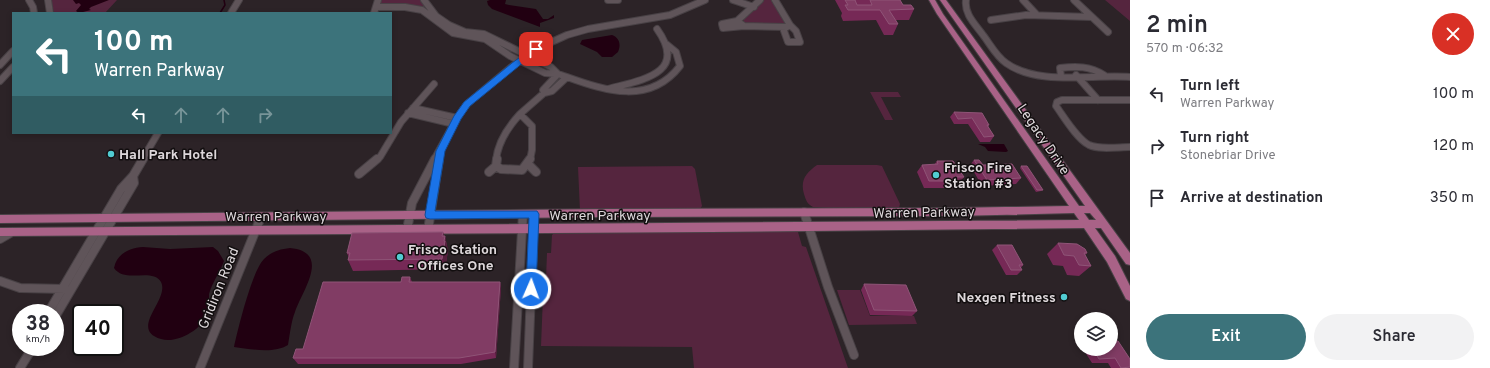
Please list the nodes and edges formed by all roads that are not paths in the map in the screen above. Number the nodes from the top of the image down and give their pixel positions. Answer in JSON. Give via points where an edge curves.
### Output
{"nodes":[{"id":1,"x":30,"y":0,"type":"edge"},
{"id":2,"x":48,"y":0,"type":"edge"},
{"id":3,"x":239,"y":0,"type":"edge"},
{"id":4,"x":378,"y":0,"type":"edge"},
{"id":5,"x":424,"y":0,"type":"edge"},
{"id":6,"x":608,"y":0,"type":"edge"},
{"id":7,"x":618,"y":0,"type":"edge"},
{"id":8,"x":693,"y":0,"type":"edge"},
{"id":9,"x":733,"y":0,"type":"edge"},
{"id":10,"x":745,"y":0,"type":"edge"},
{"id":11,"x":775,"y":0,"type":"edge"},
{"id":12,"x":932,"y":0,"type":"edge"},
{"id":13,"x":943,"y":0,"type":"edge"},
{"id":14,"x":966,"y":0,"type":"edge"},
{"id":15,"x":1023,"y":0,"type":"edge"},
{"id":16,"x":1074,"y":0,"type":"edge"},
{"id":17,"x":703,"y":1,"type":"edge"},
{"id":18,"x":756,"y":4,"type":"edge"},
{"id":19,"x":376,"y":7,"type":"junction"},
{"id":20,"x":34,"y":12,"type":"edge"},
{"id":21,"x":50,"y":12,"type":"edge"},
{"id":22,"x":232,"y":12,"type":"edge"},
{"id":23,"x":374,"y":12,"type":"edge"},
{"id":24,"x":1037,"y":15,"type":"junction"},
{"id":25,"x":1091,"y":17,"type":"junction"},
{"id":26,"x":991,"y":20,"type":"dead end"},
{"id":27,"x":737,"y":21,"type":"junction"},
{"id":28,"x":790,"y":25,"type":"junction"},
{"id":29,"x":744,"y":26,"type":"junction"},
{"id":30,"x":783,"y":28,"type":"junction"},
{"id":31,"x":657,"y":29,"type":"dead end"},
{"id":32,"x":1108,"y":32,"type":"dead end"},
{"id":33,"x":665,"y":43,"type":"junction"},
{"id":34,"x":12,"y":52,"type":"edge"},
{"id":35,"x":967,"y":52,"type":"junction"},
{"id":36,"x":979,"y":52,"type":"junction"},
{"id":37,"x":528,"y":55,"type":"junction"},
{"id":38,"x":521,"y":60,"type":"junction"},
{"id":39,"x":0,"y":65,"type":"edge"},
{"id":40,"x":12,"y":68,"type":"edge"},
{"id":41,"x":659,"y":70,"type":"junction"},
{"id":42,"x":558,"y":74,"type":"junction"},
{"id":43,"x":1079,"y":75,"type":"junction"},
{"id":44,"x":1061,"y":76,"type":"junction"},
{"id":45,"x":1105,"y":76,"type":"junction"},
{"id":46,"x":1130,"y":76,"type":"edge"},
{"id":47,"x":567,"y":77,"type":"junction"},
{"id":48,"x":670,"y":78,"type":"junction"},
{"id":49,"x":0,"y":80,"type":"edge"},
{"id":50,"x":636,"y":81,"type":"junction"},
{"id":51,"x":434,"y":84,"type":"dead end"},
{"id":52,"x":608,"y":89,"type":"junction"},
{"id":53,"x":644,"y":89,"type":"junction"},
{"id":54,"x":544,"y":93,"type":"junction"},
{"id":55,"x":1100,"y":100,"type":"junction"},
{"id":56,"x":1130,"y":100,"type":"edge"},
{"id":57,"x":410,"y":111,"type":"junction"},
{"id":58,"x":520,"y":114,"type":"junction"},
{"id":59,"x":1010,"y":114,"type":"junction"},
{"id":60,"x":1025,"y":114,"type":"junction"},
{"id":61,"x":456,"y":121,"type":"junction"},
{"id":62,"x":157,"y":134,"type":"edge"},
{"id":63,"x":1130,"y":147,"type":"edge"},
{"id":64,"x":440,"y":151,"type":"junction"},
{"id":65,"x":529,"y":165,"type":"junction"},
{"id":66,"x":496,"y":166,"type":"junction"},
{"id":67,"x":489,"y":172,"type":"dead end"},
{"id":68,"x":536,"y":172,"type":"dead end"},
{"id":69,"x":359,"y":174,"type":"dead end"},
{"id":70,"x":421,"y":184,"type":"junction"},
{"id":71,"x":434,"y":185,"type":"junction"},
{"id":72,"x":1075,"y":209,"type":"junction"},
{"id":73,"x":1093,"y":209,"type":"junction"},
{"id":74,"x":804,"y":212,"type":"junction"},
{"id":75,"x":952,"y":212,"type":"junction"},
{"id":76,"x":706,"y":213,"type":"junction"},
{"id":77,"x":523,"y":214,"type":"junction"},
{"id":78,"x":534,"y":214,"type":"junction"},
{"id":79,"x":410,"y":215,"type":"junction"},
{"id":80,"x":430,"y":215,"type":"junction"},
{"id":81,"x":261,"y":217,"type":"junction"},
{"id":82,"x":0,"y":219,"type":"edge"},
{"id":83,"x":48,"y":219,"type":"junction"},
{"id":84,"x":109,"y":219,"type":"junction"},
{"id":85,"x":0,"y":224,"type":"edge"},
{"id":86,"x":1086,"y":224,"type":"junction"},
{"id":87,"x":1104,"y":224,"type":"junction"},
{"id":88,"x":958,"y":225,"type":"junction"},
{"id":89,"x":810,"y":227,"type":"junction"},
{"id":90,"x":712,"y":228,"type":"junction"},
{"id":91,"x":522,"y":229,"type":"junction"},
{"id":92,"x":533,"y":229,"type":"junction"},
{"id":93,"x":255,"y":230,"type":"junction"},
{"id":94,"x":407,"y":230,"type":"junction"},
{"id":95,"x":428,"y":230,"type":"junction"},
{"id":96,"x":0,"y":232,"type":"edge"},
{"id":97,"x":12,"y":232,"type":"junction"},
{"id":98,"x":100,"y":232,"type":"junction"},
{"id":99,"x":0,"y":239,"type":"edge"},
{"id":100,"x":1130,"y":261,"type":"edge"},
{"id":101,"x":0,"y":281,"type":"edge"},
{"id":102,"x":72,"y":288,"type":"junction"},
{"id":103,"x":62,"y":289,"type":"junction"},
{"id":104,"x":1130,"y":296,"type":"edge"},
{"id":105,"x":53,"y":304,"type":"edge"},
{"id":106,"x":62,"y":304,"type":"edge"},
{"id":107,"x":854,"y":355,"type":"dead end"},
{"id":108,"x":27,"y":356,"type":"edge"},
{"id":109,"x":515,"y":366,"type":"edge"},
{"id":110,"x":528,"y":366,"type":"edge"},
{"id":111,"x":20,"y":368,"type":"edge"},
{"id":112,"x":200,"y":368,"type":"edge"}],
"edges":[{"from":1,"to":20,"type":"street"},
{"from":2,"to":21,"type":"street"},
{"from":3,"to":22,"type":"street"},
{"from":4,"to":19,"type":"street"},
{"from":5,"to":37,"type":"street","via":[[436,16],[453,27],[465,32],[484,34]]},
{"from":6,"to":7,"type":"street"},
{"from":8,"to":17,"type":"street"},
{"from":9,"to":18,"type":"street"},
{"from":10,"to":18,"type":"street"},
{"from":11,"to":28,"type":"street"},
{"from":12,"to":35,"type":"main road","name":"Legacy Drive"},
{"from":13,"to":36,"type":"main road","name":"Legacy Drive"},
{"from":14,"to":44,"type":"street","via":[[969,17],[1008,64],[1033,74]]},
{"from":15,"to":24,"type":"street"},
{"from":16,"to":25,"type":"street"},
{"from":17,"to":37,"type":"street","via":[[670,15],[567,35]]},
{"from":18,"to":27,"type":"street"},
{"from":19,"to":23,"type":"street"},
{"from":19,"to":38,"type":"street","via":[[422,10],[453,34],[485,39]]},
{"from":24,"to":25,"type":"street"},
{"from":24,"to":26,"type":"street"},
{"from":25,"to":32,"type":"street"},
{"from":27,"to":29,"type":"street"},
{"from":27,"to":29,"type":"street","via":[[722,24],[723,28]]},
{"from":28,"to":30,"type":"street"},
{"from":28,"to":30,"type":"street","via":[[796,31],[800,42],[788,42]]},
{"from":29,"to":30,"type":"street"},
{"from":31,"to":33,"type":"street"},
{"from":33,"to":41,"type":"street","via":[[665,65]]},
{"from":33,"to":48,"type":"street","via":[[675,48],[679,56],[680,66]]},
{"from":34,"to":39,"type":"street"},
{"from":35,"to":36,"type":"main road"},
{"from":35,"to":59,"type":"main road","name":"Legacy Drive"},
{"from":36,"to":60,"type":"main road","name":"Legacy Drive"},
{"from":37,"to":38,"type":"street"},
{"from":37,"to":42,"type":"street","via":[[551,67]]},
{"from":38,"to":42,"type":"street","via":[[545,73]]},
{"from":38,"to":61,"type":"street","via":[[467,104]]},
{"from":40,"to":49,"type":"street"},
{"from":41,"to":48,"type":"street"},
{"from":41,"to":50,"type":"street"},
{"from":42,"to":47,"type":"street"},
{"from":42,"to":54,"type":"street","via":[[543,90]]},
{"from":43,"to":44,"type":"street"},
{"from":43,"to":45,"type":"street"},
{"from":43,"to":55,"type":"street"},
{"from":44,"to":45,"type":"street","via":[[1060,68],[1079,67],[1094,68]]},
{"from":45,"to":46,"type":"street"},
{"from":47,"to":52,"type":"street","via":[[590,86]]},
{"from":47,"to":54,"type":"street","via":[[552,91]]},
{"from":48,"to":53,"type":"street"},
{"from":50,"to":52,"type":"street"},
{"from":50,"to":53,"type":"street"},
{"from":51,"to":57,"type":"street"},
{"from":52,"to":53,"type":"street","via":[[621,93]]},
{"from":54,"to":58,"type":"street"},
{"from":55,"to":56,"type":"street"},
{"from":55,"to":63,"type":"street","via":[[1062,100],[1057,102],[1056,106],[1082,140],[1089,145]]},
{"from":57,"to":61,"type":"street"},
{"from":57,"to":69,"type":"street","via":[[380,156]]},
{"from":58,"to":65,"type":"street","via":[[532,126],[532,158]]},
{"from":58,"to":66,"type":"street","via":[[501,141]]},
{"from":59,"to":60,"type":"main road"},
{"from":59,"to":72,"type":"main road","name":"Legacy Drive"},
{"from":60,"to":73,"type":"main road","name":"Legacy Drive"},
{"from":61,"to":64,"type":"street"},
{"from":62,"to":84,"type":"street","via":[[133,176],[134,183]]},
{"from":64,"to":70,"type":"street"},
{"from":64,"to":71,"type":"street"},
{"from":65,"to":66,"type":"street","via":[[522,170],[501,169]]},
{"from":65,"to":68,"type":"street"},
{"from":66,"to":67,"type":"street"},
{"from":70,"to":71,"type":"street"},
{"from":70,"to":79,"type":"street","via":[[412,203]]},
{"from":71,"to":80,"type":"street"},
{"from":72,"to":73,"type":"main road","name":"Warren Parkway"},
{"from":72,"to":75,"type":"main road","name":"Warren Parkway"},
{"from":72,"to":86,"type":"main road","name":"Legacy Drive"},
{"from":73,"to":87,"type":"main road","name":"Legacy Drive"},
{"from":74,"to":75,"type":"main road","name":"Warren Parkway"},
{"from":74,"to":76,"type":"main road","name":"Warren Parkway"},
{"from":74,"to":89,"type":"street"},
{"from":75,"to":88,"type":"main road"},
{"from":76,"to":78,"type":"main road","name":"Warren Parkway"},
{"from":76,"to":90,"type":"main road"},
{"from":77,"to":78,"type":"main road","name":"Warren Parkway"},
{"from":77,"to":80,"type":"main road","name":"Warren Parkway"},
{"from":77,"to":91,"type":"street"},
{"from":78,"to":92,"type":"street"},
{"from":79,"to":80,"type":"main road","name":"Warren Parkway"},
{"from":79,"to":81,"type":"main road","name":"Warren Parkway"},
{"from":79,"to":94,"type":"street"},
{"from":80,"to":95,"type":"street"},
{"from":81,"to":84,"type":"main road","name":"Warren Parkway"},
{"from":81,"to":93,"type":"street","name":"Gridiron Road"},
{"from":82,"to":83,"type":"main road","name":"Warren Parkway"},
{"from":83,"to":84,"type":"main road","name":"Warren Parkway"},
{"from":83,"to":85,"type":"main road","via":[[25,224]]},
{"from":84,"to":98,"type":"street"},
{"from":86,"to":87,"type":"main road","name":"Warren Parkway"},
{"from":86,"to":88,"type":"main road","name":"Warren Parkway"},
{"from":86,"to":104,"type":"main road","name":"Legacy Drive","via":[[1111,259]]},
{"from":87,"to":100,"type":"main road","name":"Legacy Drive"},
{"from":88,"to":89,"type":"main road","name":"Warren Parkway"},
{"from":89,"to":90,"type":"main road","name":"Warren Parkway"},
{"from":89,"to":107,"type":"street","via":[[828,287]]},
{"from":90,"to":92,"type":"main road","name":"Warren Parkway"},
{"from":91,"to":92,"type":"main road","name":"Warren Parkway"},
{"from":91,"to":95,"type":"main road","name":"Warren Parkway"},
{"from":91,"to":109,"type":"street"},
{"from":92,"to":110,"type":"street"},
{"from":93,"to":94,"type":"main road","name":"Warren Parkway"},
{"from":93,"to":98,"type":"main road","name":"Warren Parkway"},
{"from":93,"to":112,"type":"street","name":"Gridiron Road"},
{"from":94,"to":95,"type":"main road","name":"Warren Parkway"},
{"from":96,"to":97,"type":"main road","name":"Warren Parkway"},
{"from":97,"to":98,"type":"main road","name":"Warren Parkway"},
{"from":97,"to":99,"type":"street"},
{"from":98,"to":102,"type":"street"},
{"from":98,"to":103,"type":"street"},
{"from":101,"to":103,"type":"street","via":[[20,288]]},
{"from":102,"to":103,"type":"street"},
{"from":102,"to":106,"type":"street"},
{"from":103,"to":105,"type":"street"},
{"from":108,"to":111,"type":"street"},
{"from":109,"to":110,"type":"street"}]}
